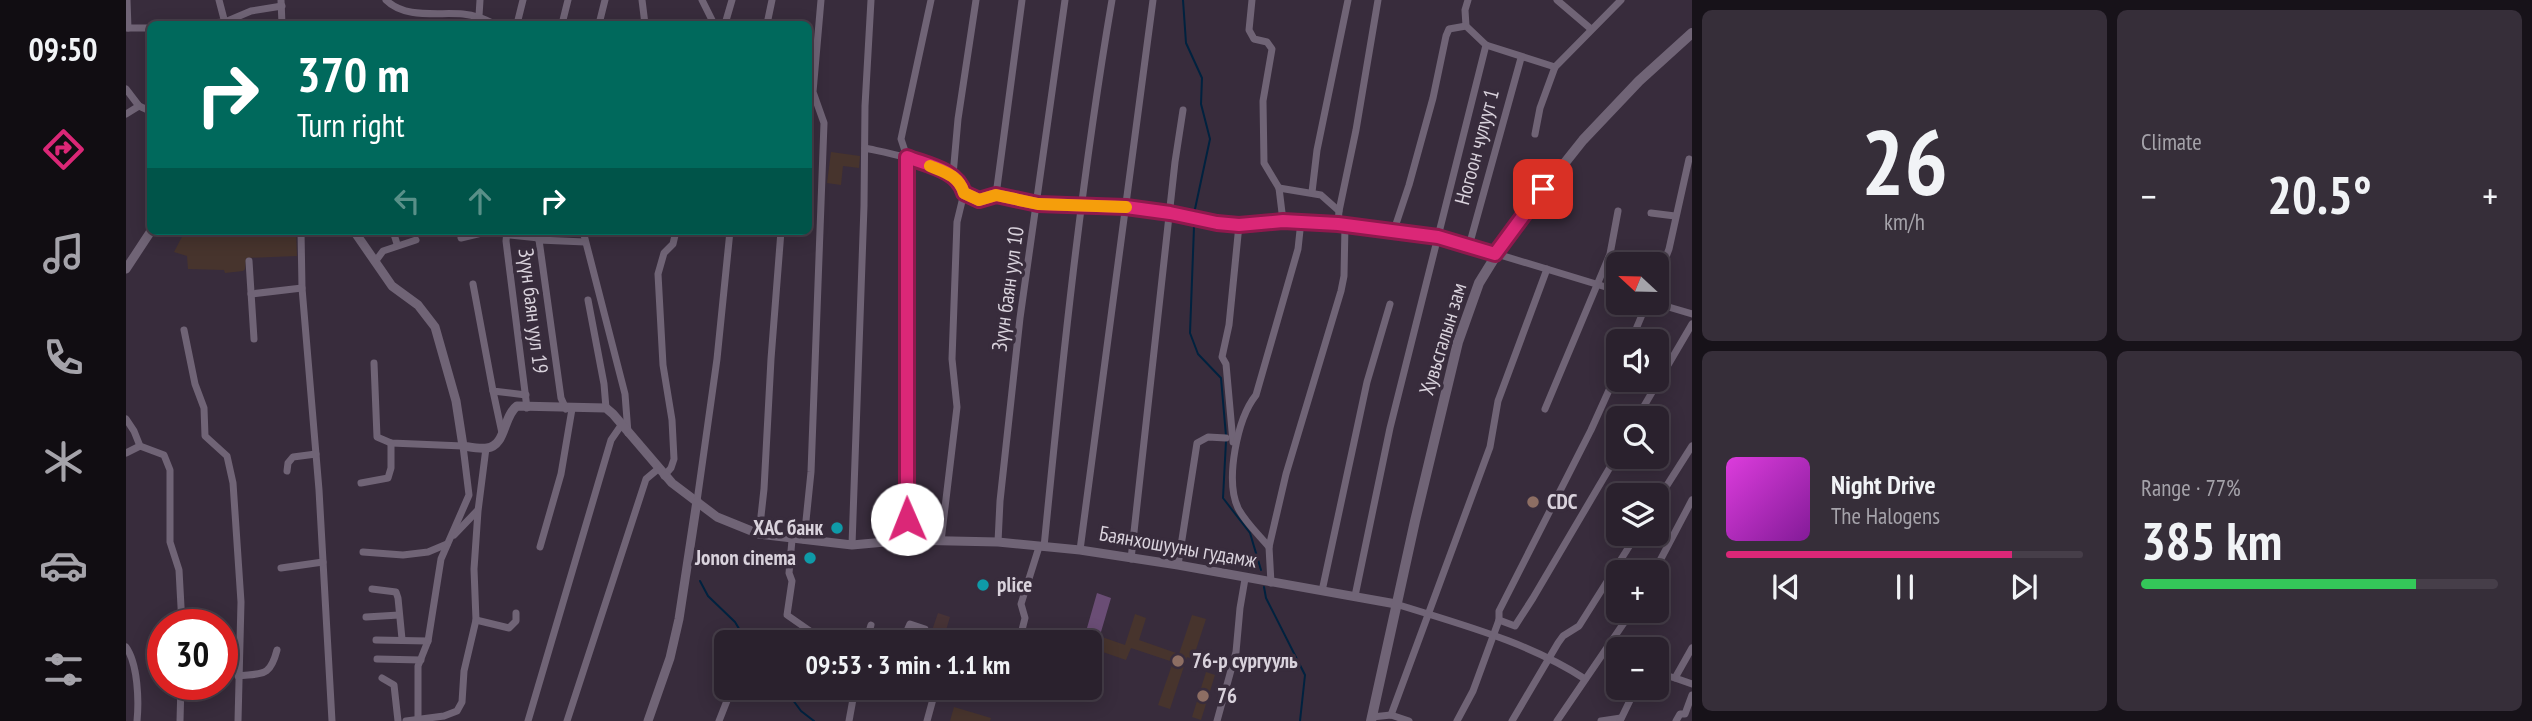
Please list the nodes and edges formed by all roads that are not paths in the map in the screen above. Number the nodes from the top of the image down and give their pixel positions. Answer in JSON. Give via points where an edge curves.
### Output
{"nodes":[{"id":1,"x":127,"y":0,"type":"edge"},
{"id":2,"x":219,"y":0,"type":"edge"},
{"id":3,"x":386,"y":0,"type":"edge"},
{"id":4,"x":480,"y":0,"type":"edge"},
{"id":5,"x":523,"y":0,"type":"edge"},
{"id":6,"x":568,"y":0,"type":"edge"},
{"id":7,"x":605,"y":0,"type":"edge"},
{"id":8,"x":642,"y":0,"type":"edge"},
{"id":9,"x":702,"y":0,"type":"edge"},
{"id":10,"x":732,"y":0,"type":"edge"},
{"id":11,"x":772,"y":0,"type":"edge"},
{"id":12,"x":821,"y":0,"type":"edge"},
{"id":13,"x":871,"y":0,"type":"edge"},
{"id":14,"x":931,"y":0,"type":"edge"},
{"id":15,"x":976,"y":0,"type":"edge"},
{"id":16,"x":1022,"y":0,"type":"edge"},
{"id":17,"x":1065,"y":0,"type":"edge"},
{"id":18,"x":1112,"y":0,"type":"edge"},
{"id":19,"x":1153,"y":0,"type":"edge"},
{"id":20,"x":1252,"y":0,"type":"edge"},
{"id":21,"x":1348,"y":0,"type":"edge"},
{"id":22,"x":1378,"y":0,"type":"edge"},
{"id":23,"x":1468,"y":0,"type":"edge"},
{"id":24,"x":1557,"y":0,"type":"edge"},
{"id":25,"x":1622,"y":0,"type":"edge"},
{"id":26,"x":281,"y":3,"type":"edge"},
{"id":27,"x":464,"y":14,"type":"junction"},
{"id":28,"x":479,"y":16,"type":"junction"},
{"id":29,"x":224,"y":21,"type":"edge"},
{"id":30,"x":229,"y":21,"type":"edge"},
{"id":31,"x":282,"y":21,"type":"edge"},
{"id":32,"x":463,"y":21,"type":"edge"},
{"id":33,"x":489,"y":21,"type":"edge"},
{"id":34,"x":518,"y":21,"type":"edge"},
{"id":35,"x":563,"y":21,"type":"edge"},
{"id":36,"x":600,"y":21,"type":"edge"},
{"id":37,"x":645,"y":21,"type":"edge"},
{"id":38,"x":712,"y":21,"type":"edge"},
{"id":39,"x":726,"y":21,"type":"edge"},
{"id":40,"x":768,"y":21,"type":"edge"},
{"id":41,"x":1466,"y":26,"type":"junction"},
{"id":42,"x":147,"y":27,"type":"edge"},
{"id":43,"x":127,"y":28,"type":"edge"},
{"id":44,"x":1591,"y":29,"type":"junction"},
{"id":45,"x":1691,"y":35,"type":"edge"},
{"id":46,"x":1486,"y":45,"type":"junction"},
{"id":47,"x":1521,"y":58,"type":"junction"},
{"id":48,"x":1555,"y":67,"type":"junction"},
{"id":49,"x":126,"y":89,"type":"edge"},
{"id":50,"x":139,"y":106,"type":"junction"},
{"id":51,"x":812,"y":106,"type":"edge"},
{"id":52,"x":147,"y":110,"type":"edge"},
{"id":53,"x":1183,"y":110,"type":"dead end"},
{"id":54,"x":126,"y":114,"type":"edge"},
{"id":55,"x":1535,"y":134,"type":"dead end"},
{"id":56,"x":865,"y":148,"type":"junction"},
{"id":57,"x":907,"y":157,"type":"junction"},
{"id":58,"x":1689,"y":159,"type":"dead end"},
{"id":59,"x":953,"y":176,"type":"junction"},
{"id":60,"x":1279,"y":188,"type":"junction"},
{"id":61,"x":1312,"y":192,"type":"junction"},
{"id":62,"x":964,"y":193,"type":"junction"},
{"id":63,"x":996,"y":195,"type":"junction"},
{"id":64,"x":1038,"y":204,"type":"junction"},
{"id":65,"x":1082,"y":206,"type":"junction"},
{"id":66,"x":1126,"y":207,"type":"junction"},
{"id":67,"x":1339,"y":211,"type":"junction"},
{"id":68,"x":1618,"y":211,"type":"dead end"},
{"id":69,"x":1170,"y":213,"type":"junction"},
{"id":70,"x":1651,"y":213,"type":"dead end"},
{"id":71,"x":1675,"y":216,"type":"junction"},
{"id":72,"x":1283,"y":221,"type":"junction"},
{"id":73,"x":1301,"y":221,"type":"junction"},
{"id":74,"x":1341,"y":224,"type":"junction"},
{"id":75,"x":1239,"y":225,"type":"junction"},
{"id":76,"x":1394,"y":230,"type":"junction"},
{"id":77,"x":148,"y":235,"type":"edge"},
{"id":78,"x":301,"y":235,"type":"edge"},
{"id":79,"x":357,"y":235,"type":"edge"},
{"id":80,"x":394,"y":235,"type":"edge"},
{"id":81,"x":473,"y":235,"type":"edge"},
{"id":82,"x":505,"y":235,"type":"edge"},
{"id":83,"x":584,"y":235,"type":"edge"},
{"id":84,"x":675,"y":235,"type":"edge"},
{"id":85,"x":730,"y":235,"type":"edge"},
{"id":86,"x":782,"y":235,"type":"edge"},
{"id":87,"x":539,"y":236,"type":"edge"},
{"id":88,"x":1438,"y":237,"type":"junction"},
{"id":89,"x":461,"y":238,"type":"dead end"},
{"id":90,"x":415,"y":240,"type":"dead end"},
{"id":91,"x":585,"y":242,"type":"junction"},
{"id":92,"x":397,"y":244,"type":"junction"},
{"id":93,"x":1469,"y":246,"type":"junction"},
{"id":94,"x":1668,"y":252,"type":"edge"},
{"id":95,"x":1495,"y":254,"type":"junction"},
{"id":96,"x":249,"y":261,"type":"dead end"},
{"id":97,"x":375,"y":262,"type":"junction"},
{"id":98,"x":126,"y":269,"type":"edge"},
{"id":99,"x":1547,"y":269,"type":"junction"},
{"id":100,"x":473,"y":284,"type":"dead end"},
{"id":101,"x":1598,"y":284,"type":"junction"},
{"id":102,"x":1606,"y":287,"type":"edge"},
{"id":103,"x":302,"y":288,"type":"junction"},
{"id":104,"x":251,"y":294,"type":"junction"},
{"id":105,"x":588,"y":300,"type":"dead end"},
{"id":106,"x":1390,"y":304,"type":"dead end"},
{"id":107,"x":1670,"y":307,"type":"edge"},
{"id":108,"x":1692,"y":314,"type":"edge"},
{"id":109,"x":1692,"y":324,"type":"edge"},
{"id":110,"x":184,"y":330,"type":"dead end"},
{"id":111,"x":254,"y":339,"type":"dead end"},
{"id":112,"x":374,"y":363,"type":"dead end"},
{"id":113,"x":493,"y":391,"type":"junction"},
{"id":114,"x":1608,"y":392,"type":"edge"},
{"id":115,"x":526,"y":395,"type":"junction"},
{"id":116,"x":1644,"y":406,"type":"edge"},
{"id":117,"x":527,"y":408,"type":"junction"},
{"id":118,"x":606,"y":408,"type":"junction"},
{"id":119,"x":569,"y":409,"type":"junction"},
{"id":120,"x":1545,"y":409,"type":"dead end"},
{"id":121,"x":126,"y":419,"type":"edge"},
{"id":122,"x":622,"y":424,"type":"junction"},
{"id":123,"x":502,"y":433,"type":"junction"},
{"id":124,"x":628,"y":434,"type":"junction"},
{"id":125,"x":1226,"y":438,"type":"dead end"},
{"id":126,"x":391,"y":443,"type":"junction"},
{"id":127,"x":140,"y":446,"type":"junction"},
{"id":128,"x":463,"y":446,"type":"junction"},
{"id":129,"x":1692,"y":446,"type":"edge"},
{"id":130,"x":1233,"y":448,"type":"junction"},
{"id":131,"x":486,"y":449,"type":"junction"},
{"id":132,"x":126,"y":453,"type":"edge"},
{"id":133,"x":316,"y":454,"type":"junction"},
{"id":134,"x":1609,"y":469,"type":"edge"},
{"id":135,"x":287,"y":471,"type":"dead end"},
{"id":136,"x":661,"y":472,"type":"junction"},
{"id":137,"x":361,"y":483,"type":"dead end"},
{"id":138,"x":1669,"y":483,"type":"edge"},
{"id":139,"x":1692,"y":500,"type":"edge"},
{"id":140,"x":697,"y":501,"type":"junction"},
{"id":141,"x":478,"y":510,"type":"junction"},
{"id":142,"x":717,"y":517,"type":"junction"},
{"id":143,"x":694,"y":523,"type":"junction"},
{"id":144,"x":759,"y":534,"type":"junction"},
{"id":145,"x":792,"y":540,"type":"junction"},
{"id":146,"x":804,"y":540,"type":"junction"},
{"id":147,"x":907,"y":540,"type":"junction"},
{"id":148,"x":449,"y":541,"type":"junction"},
{"id":149,"x":941,"y":541,"type":"junction"},
{"id":150,"x":998,"y":542,"type":"junction"},
{"id":151,"x":852,"y":545,"type":"junction"},
{"id":152,"x":1629,"y":546,"type":"edge"},
{"id":153,"x":540,"y":547,"type":"dead end"},
{"id":154,"x":1041,"y":547,"type":"junction"},
{"id":155,"x":1269,"y":547,"type":"junction"},
{"id":156,"x":1080,"y":550,"type":"junction"},
{"id":157,"x":363,"y":552,"type":"dead end"},
{"id":158,"x":1131,"y":559,"type":"junction"},
{"id":159,"x":1660,"y":560,"type":"edge"},
{"id":160,"x":323,"y":562,"type":"junction"},
{"id":161,"x":1178,"y":565,"type":"junction"},
{"id":162,"x":281,"y":568,"type":"dead end"},
{"id":163,"x":1245,"y":579,"type":"junction"},
{"id":164,"x":1266,"y":582,"type":"junction"},
{"id":165,"x":372,"y":589,"type":"dead end"},
{"id":166,"x":1322,"y":591,"type":"junction"},
{"id":167,"x":1355,"y":596,"type":"junction"},
{"id":168,"x":1396,"y":604,"type":"junction"},
{"id":169,"x":181,"y":609,"type":"edge"},
{"id":170,"x":516,"y":613,"type":"dead end"},
{"id":171,"x":1428,"y":614,"type":"junction"},
{"id":172,"x":399,"y":615,"type":"junction"},
{"id":173,"x":366,"y":617,"type":"dead end"},
{"id":174,"x":476,"y":620,"type":"junction"},
{"id":175,"x":1499,"y":620,"type":"junction"},
{"id":176,"x":1624,"y":623,"type":"edge"},
{"id":177,"x":872,"y":625,"type":"dead end"},
{"id":178,"x":809,"y":630,"type":"edge"},
{"id":179,"x":870,"y":630,"type":"edge"},
{"id":180,"x":907,"y":630,"type":"edge"},
{"id":181,"x":925,"y":630,"type":"edge"},
{"id":182,"x":1022,"y":630,"type":"edge"},
{"id":183,"x":1494,"y":637,"type":"junction"},
{"id":184,"x":402,"y":639,"type":"junction"},
{"id":185,"x":376,"y":640,"type":"dead end"},
{"id":186,"x":428,"y":641,"type":"junction"},
{"id":187,"x":126,"y":647,"type":"edge"},
{"id":188,"x":1692,"y":648,"type":"edge"},
{"id":189,"x":277,"y":650,"type":"dead end"},
{"id":190,"x":1548,"y":658,"type":"junction"},
{"id":191,"x":377,"y":659,"type":"dead end"},
{"id":192,"x":421,"y":660,"type":"junction"},
{"id":193,"x":238,"y":676,"type":"joint"},
{"id":194,"x":1669,"y":676,"type":"edge"},
{"id":195,"x":382,"y":678,"type":"dead end"},
{"id":196,"x":1675,"y":678,"type":"junction"},
{"id":197,"x":1585,"y":679,"type":"junction"},
{"id":198,"x":1692,"y":684,"type":"edge"},
{"id":199,"x":1692,"y":695,"type":"edge"},
{"id":200,"x":181,"y":700,"type":"edge"},
{"id":201,"x":238,"y":700,"type":"edge"},
{"id":202,"x":727,"y":700,"type":"edge"},
{"id":203,"x":853,"y":700,"type":"edge"},
{"id":204,"x":933,"y":700,"type":"edge"},
{"id":205,"x":1630,"y":700,"type":"edge"},
{"id":206,"x":1391,"y":715,"type":"junction"},
{"id":207,"x":1371,"y":719,"type":"edge"},
{"id":208,"x":1621,"y":719,"type":"edge"},
{"id":209,"x":418,"y":720,"type":"edge"},
{"id":210,"x":137,"y":721,"type":"edge"},
{"id":211,"x":180,"y":721,"type":"edge"},
{"id":212,"x":238,"y":721,"type":"edge"},
{"id":213,"x":332,"y":721,"type":"edge"},
{"id":214,"x":398,"y":721,"type":"edge"},
{"id":215,"x":406,"y":721,"type":"edge"},
{"id":216,"x":528,"y":721,"type":"edge"},
{"id":217,"x":567,"y":721,"type":"edge"},
{"id":218,"x":648,"y":721,"type":"edge"},
{"id":219,"x":719,"y":721,"type":"edge"},
{"id":220,"x":849,"y":721,"type":"edge"},
{"id":221,"x":927,"y":721,"type":"edge"},
{"id":222,"x":1217,"y":721,"type":"edge"},
{"id":223,"x":1409,"y":721,"type":"edge"},
{"id":224,"x":1457,"y":721,"type":"edge"},
{"id":225,"x":1512,"y":721,"type":"edge"},
{"id":226,"x":1557,"y":721,"type":"edge"},
{"id":227,"x":1601,"y":721,"type":"edge"},
{"id":228,"x":1676,"y":721,"type":"edge"}],
"edges":[{"from":1,"to":43,"type":"street"},
{"from":2,"to":29,"type":"street"},
{"from":3,"to":27,"type":"street","via":[[412,12]]},
{"from":4,"to":28,"type":"street"},
{"from":5,"to":34,"type":"street"},
{"from":6,"to":35,"type":"street"},
{"from":7,"to":36,"type":"street"},
{"from":8,"to":37,"type":"street"},
{"from":9,"to":38,"type":"street"},
{"from":10,"to":39,"type":"street"},
{"from":11,"to":40,"type":"street"},
{"from":12,"to":51,"type":"street"},
{"from":13,"to":56,"type":"street"},
{"from":14,"to":57,"type":"street","via":[[901,139]]},
{"from":15,"to":59,"type":"street"},
{"from":16,"to":63,"type":"street"},
{"from":17,"to":64,"type":"street","name":"Зүүн баян уул 10"},
{"from":18,"to":65,"type":"street"},
{"from":19,"to":66,"type":"street"},
{"from":20,"to":60,"type":"street","via":[[1249,30],[1254,39],[1267,42],[1272,49],[1263,101],[1264,163]]},
{"from":21,"to":61,"type":"street"},
{"from":22,"to":67,"type":"street"},
{"from":23,"to":41,"type":"street"},
{"from":24,"to":44,"type":"street"},
{"from":25,"to":44,"type":"street"},
{"from":26,"to":30,"type":"street"},
{"from":26,"to":31,"type":"street"},
{"from":27,"to":28,"type":"street"},
{"from":27,"to":32,"type":"street"},
{"from":28,"to":33,"type":"street"},
{"from":41,"to":46,"type":"street"},
{"from":41,"to":76,"type":"street","via":[[1450,29],[1446,36]]},
{"from":42,"to":43,"type":"street"},
{"from":44,"to":48,"type":"street"},
{"from":45,"to":95,"type":"main road","name":"Хувьсгалын зам","via":[[1599,122]]},
{"from":46,"to":47,"type":"street"},
{"from":46,"to":88,"type":"street"},
{"from":47,"to":48,"type":"street"},
{"from":47,"to":93,"type":"street","name":"Ногоон чулуут 1"},
{"from":48,"to":55,"type":"street"},
{"from":49,"to":50,"type":"street"},
{"from":50,"to":52,"type":"street"},
{"from":50,"to":54,"type":"street"},
{"from":51,"to":146,"type":"street","via":[[824,123],[811,472]]},
{"from":53,"to":69,"type":"street"},
{"from":56,"to":57,"type":"street"},
{"from":56,"to":151,"type":"street"},
{"from":57,"to":59,"type":"street"},
{"from":57,"to":147,"type":"street"},
{"from":58,"to":71,"type":"street"},
{"from":59,"to":62,"type":"street"},
{"from":60,"to":61,"type":"street"},
{"from":60,"to":72,"type":"street"},
{"from":61,"to":67,"type":"street"},
{"from":62,"to":63,"type":"street","via":[[979,200]]},
{"from":62,"to":149,"type":"street","via":[[957,222],[952,359],[957,407]]},
{"from":63,"to":64,"type":"street"},
{"from":64,"to":65,"type":"street"},
{"from":64,"to":150,"type":"street","name":"Зүүн баян уул 10","via":[[1020,318]]},
{"from":65,"to":66,"type":"street"},
{"from":65,"to":154,"type":"street"},
{"from":66,"to":69,"type":"street"},
{"from":66,"to":156,"type":"street"},
{"from":67,"to":74,"type":"street"},
{"from":68,"to":101,"type":"street","via":[[1610,254]]},
{"from":69,"to":75,"type":"street"},
{"from":69,"to":158,"type":"street"},
{"from":70,"to":71,"type":"street"},
{"from":71,"to":94,"type":"street"},
{"from":72,"to":73,"type":"street"},
{"from":72,"to":75,"type":"street"},
{"from":73,"to":74,"type":"street"},
{"from":73,"to":130,"type":"street","via":[[1298,249],[1256,395]]},
{"from":74,"to":76,"type":"street"},
{"from":74,"to":155,"type":"street","via":[[1341,291]]},
{"from":75,"to":130,"type":"street","via":[[1222,357]]},
{"from":76,"to":88,"type":"street"},
{"from":77,"to":98,"type":"street"},
{"from":78,"to":103,"type":"street"},
{"from":79,"to":97,"type":"street"},
{"from":80,"to":92,"type":"street"},
{"from":81,"to":89,"type":"street"},
{"from":82,"to":115,"type":"street","name":"Зүүн баян уул 19"},
{"from":83,"to":91,"type":"street"},
{"from":84,"to":136,"type":"street","via":[[658,274],[674,459],[671,468]]},
{"from":85,"to":140,"type":"street"},
{"from":86,"to":144,"type":"street"},
{"from":87,"to":91,"type":"street"},
{"from":87,"to":119,"type":"street","via":[[561,398]]},
{"from":88,"to":93,"type":"street"},
{"from":88,"to":167,"type":"street","via":[[1390,428]]},
{"from":90,"to":92,"type":"street"},
{"from":91,"to":124,"type":"street","via":[[625,394]]},
{"from":92,"to":97,"type":"street"},
{"from":93,"to":95,"type":"street"},
{"from":95,"to":99,"type":"street"},
{"from":95,"to":168,"type":"main road","name":"Хувьсгалын зам","via":[[1473,297],[1458,342]]},
{"from":96,"to":104,"type":"street"},
{"from":97,"to":128,"type":"street","via":[[392,286],[418,305],[435,327]]},
{"from":99,"to":101,"type":"street"},
{"from":99,"to":171,"type":"street","via":[[1498,401],[1490,447]]},
{"from":100,"to":113,"type":"street"},
{"from":101,"to":102,"type":"street"},
{"from":101,"to":120,"type":"street"},
{"from":103,"to":104,"type":"street"},
{"from":103,"to":133,"type":"street"},
{"from":104,"to":111,"type":"street"},
{"from":105,"to":118,"type":"street"},
{"from":106,"to":166,"type":"street","via":[[1367,382]]},
{"from":107,"to":108,"type":"street"},
{"from":109,"to":116,"type":"street"},
{"from":110,"to":193,"type":"street","via":[[204,408],[205,436],[227,456],[233,483],[241,602]]},
{"from":112,"to":126,"type":"street","via":[[377,437]]},
{"from":113,"to":115,"type":"street","name":"Зүүн баян уул 19"},
{"from":113,"to":123,"type":"street"},
{"from":114,"to":175,"type":"street","via":[[1499,611]]},
{"from":115,"to":117,"type":"street","name":"Зүүн баян уул 19"},
{"from":117,"to":119,"type":"street"},
{"from":117,"to":123,"type":"street","via":[[511,410]]},
{"from":118,"to":119,"type":"street"},
{"from":118,"to":122,"type":"street","name":"Баянхошууны гудамж"},
{"from":119,"to":153,"type":"street","via":[[561,474]]},
{"from":121,"to":127,"type":"street"},
{"from":122,"to":124,"type":"street","name":"Баянхошууны гудамж"},
{"from":122,"to":216,"type":"street","via":[[607,452]]},
{"from":123,"to":131,"type":"street","via":[[494,446]]},
{"from":124,"to":136,"type":"street","name":"Баянхошууны гудамж"},
{"from":125,"to":161,"type":"street","via":[[1208,437],[1197,443]]},
{"from":126,"to":128,"type":"street"},
{"from":126,"to":137,"type":"street","via":[[388,478]]},
{"from":127,"to":132,"type":"street"},
{"from":127,"to":169,"type":"street","via":[[164,455],[170,470],[170,542],[179,570]]},
{"from":128,"to":131,"type":"street"},
{"from":128,"to":148,"type":"street","via":[[468,495]]},
{"from":129,"to":138,"type":"street"},
{"from":130,"to":155,"type":"street","via":[[1238,508]]},
{"from":131,"to":141,"type":"street"},
{"from":133,"to":135,"type":"street","via":[[293,457]]},
{"from":133,"to":160,"type":"street"},
{"from":134,"to":175,"type":"street","via":[[1515,626]]},
{"from":136,"to":140,"type":"street","name":"Баянхошууны гудамж"},
{"from":136,"to":217,"type":"street","via":[[646,479]]},
{"from":139,"to":159,"type":"street"},
{"from":140,"to":142,"type":"street","name":"Баянхошууны гудамж"},
{"from":140,"to":143,"type":"street"},
{"from":141,"to":148,"type":"street"},
{"from":141,"to":174,"type":"street"},
{"from":142,"to":143,"type":"street","via":[[705,516]]},
{"from":142,"to":144,"type":"street","name":"Баянхошууны гудамж"},
{"from":143,"to":218,"type":"street","via":[[670,658]]},
{"from":144,"to":145,"type":"street","name":"Баянхошууны гудамж"},
{"from":145,"to":146,"type":"street","name":"Баянхошууны гудамж"},
{"from":145,"to":178,"type":"street","via":[[787,615]]},
{"from":146,"to":151,"type":"street","name":"Баянхошууны гудамж"},
{"from":147,"to":149,"type":"street","name":"Баянхошууны гудамж"},
{"from":147,"to":151,"type":"street","name":"Баянхошууны гудамж"},
{"from":148,"to":157,"type":"street","via":[[428,552]]},
{"from":148,"to":186,"type":"street","via":[[441,559]]},
{"from":149,"to":150,"type":"street","name":"Баянхошууны гудамж"},
{"from":150,"to":154,"type":"street","name":"Баянхошууны гудамж"},
{"from":152,"to":190,"type":"street","via":[[1578,626],[1563,636]]},
{"from":154,"to":156,"type":"street","name":"Баянхошууны гудамж"},
{"from":154,"to":182,"type":"street","via":[[1021,604]]},
{"from":155,"to":164,"type":"street"},
{"from":156,"to":158,"type":"street","name":"Баянхошууны гудамж"},
{"from":158,"to":161,"type":"street","name":"Баянхошууны гудамж"},
{"from":160,"to":162,"type":"street"},
{"from":160,"to":213,"type":"street"},
{"from":161,"to":163,"type":"street","name":"Баянхошууны гудамж"},
{"from":163,"to":164,"type":"street","name":"Баянхошууны гудамж"},
{"from":163,"to":222,"type":"street","via":[[1236,652]]},
{"from":164,"to":166,"type":"street","name":"Баянхошууны гудамж"},
{"from":165,"to":172,"type":"street","via":[[396,592]]},
{"from":166,"to":167,"type":"street","name":"Баянхошууны гудамж"},
{"from":167,"to":168,"type":"street","name":"Баянхошууны гудамж"},
{"from":168,"to":171,"type":"street"},
{"from":168,"to":207,"type":"main road"},
{"from":170,"to":174,"type":"street","via":[[509,628]]},
{"from":171,"to":183,"type":"street"},
{"from":171,"to":206,"type":"street"},
{"from":172,"to":173,"type":"street"},
{"from":172,"to":184,"type":"street"},
{"from":174,"to":209,"type":"street","via":[[457,711]]},
{"from":175,"to":183,"type":"street"},
{"from":176,"to":197,"type":"street"},
{"from":177,"to":179,"type":"street"},
{"from":180,"to":181,"type":"street","via":[[910,624]]},
{"from":183,"to":190,"type":"street"},
{"from":183,"to":224,"type":"street"},
{"from":184,"to":185,"type":"street"},
{"from":184,"to":186,"type":"street"},
{"from":186,"to":192,"type":"street"},
{"from":187,"to":210,"type":"street","via":[[137,688]]},
{"from":188,"to":196,"type":"street"},
{"from":189,"to":193,"type":"street","via":[[268,671]]},
{"from":190,"to":197,"type":"street"},
{"from":190,"to":225,"type":"street"},
{"from":191,"to":192,"type":"street"},
{"from":192,"to":209,"type":"street"},
{"from":194,"to":196,"type":"street"},
{"from":195,"to":214,"type":"street","via":[[394,685]]},
{"from":196,"to":198,"type":"street"},
{"from":197,"to":226,"type":"street"},
{"from":199,"to":228,"type":"street","via":[[1685,714]]},
{"from":200,"to":211,"type":"street"},
{"from":201,"to":212,"type":"street"},
{"from":202,"to":219,"type":"street"},
{"from":203,"to":220,"type":"street"},
{"from":204,"to":221,"type":"street"},
{"from":205,"to":208,"type":"street"},
{"from":206,"to":207,"type":"street"},
{"from":206,"to":223,"type":"street"},
{"from":208,"to":227,"type":"street"},
{"from":209,"to":215,"type":"street"}]}
